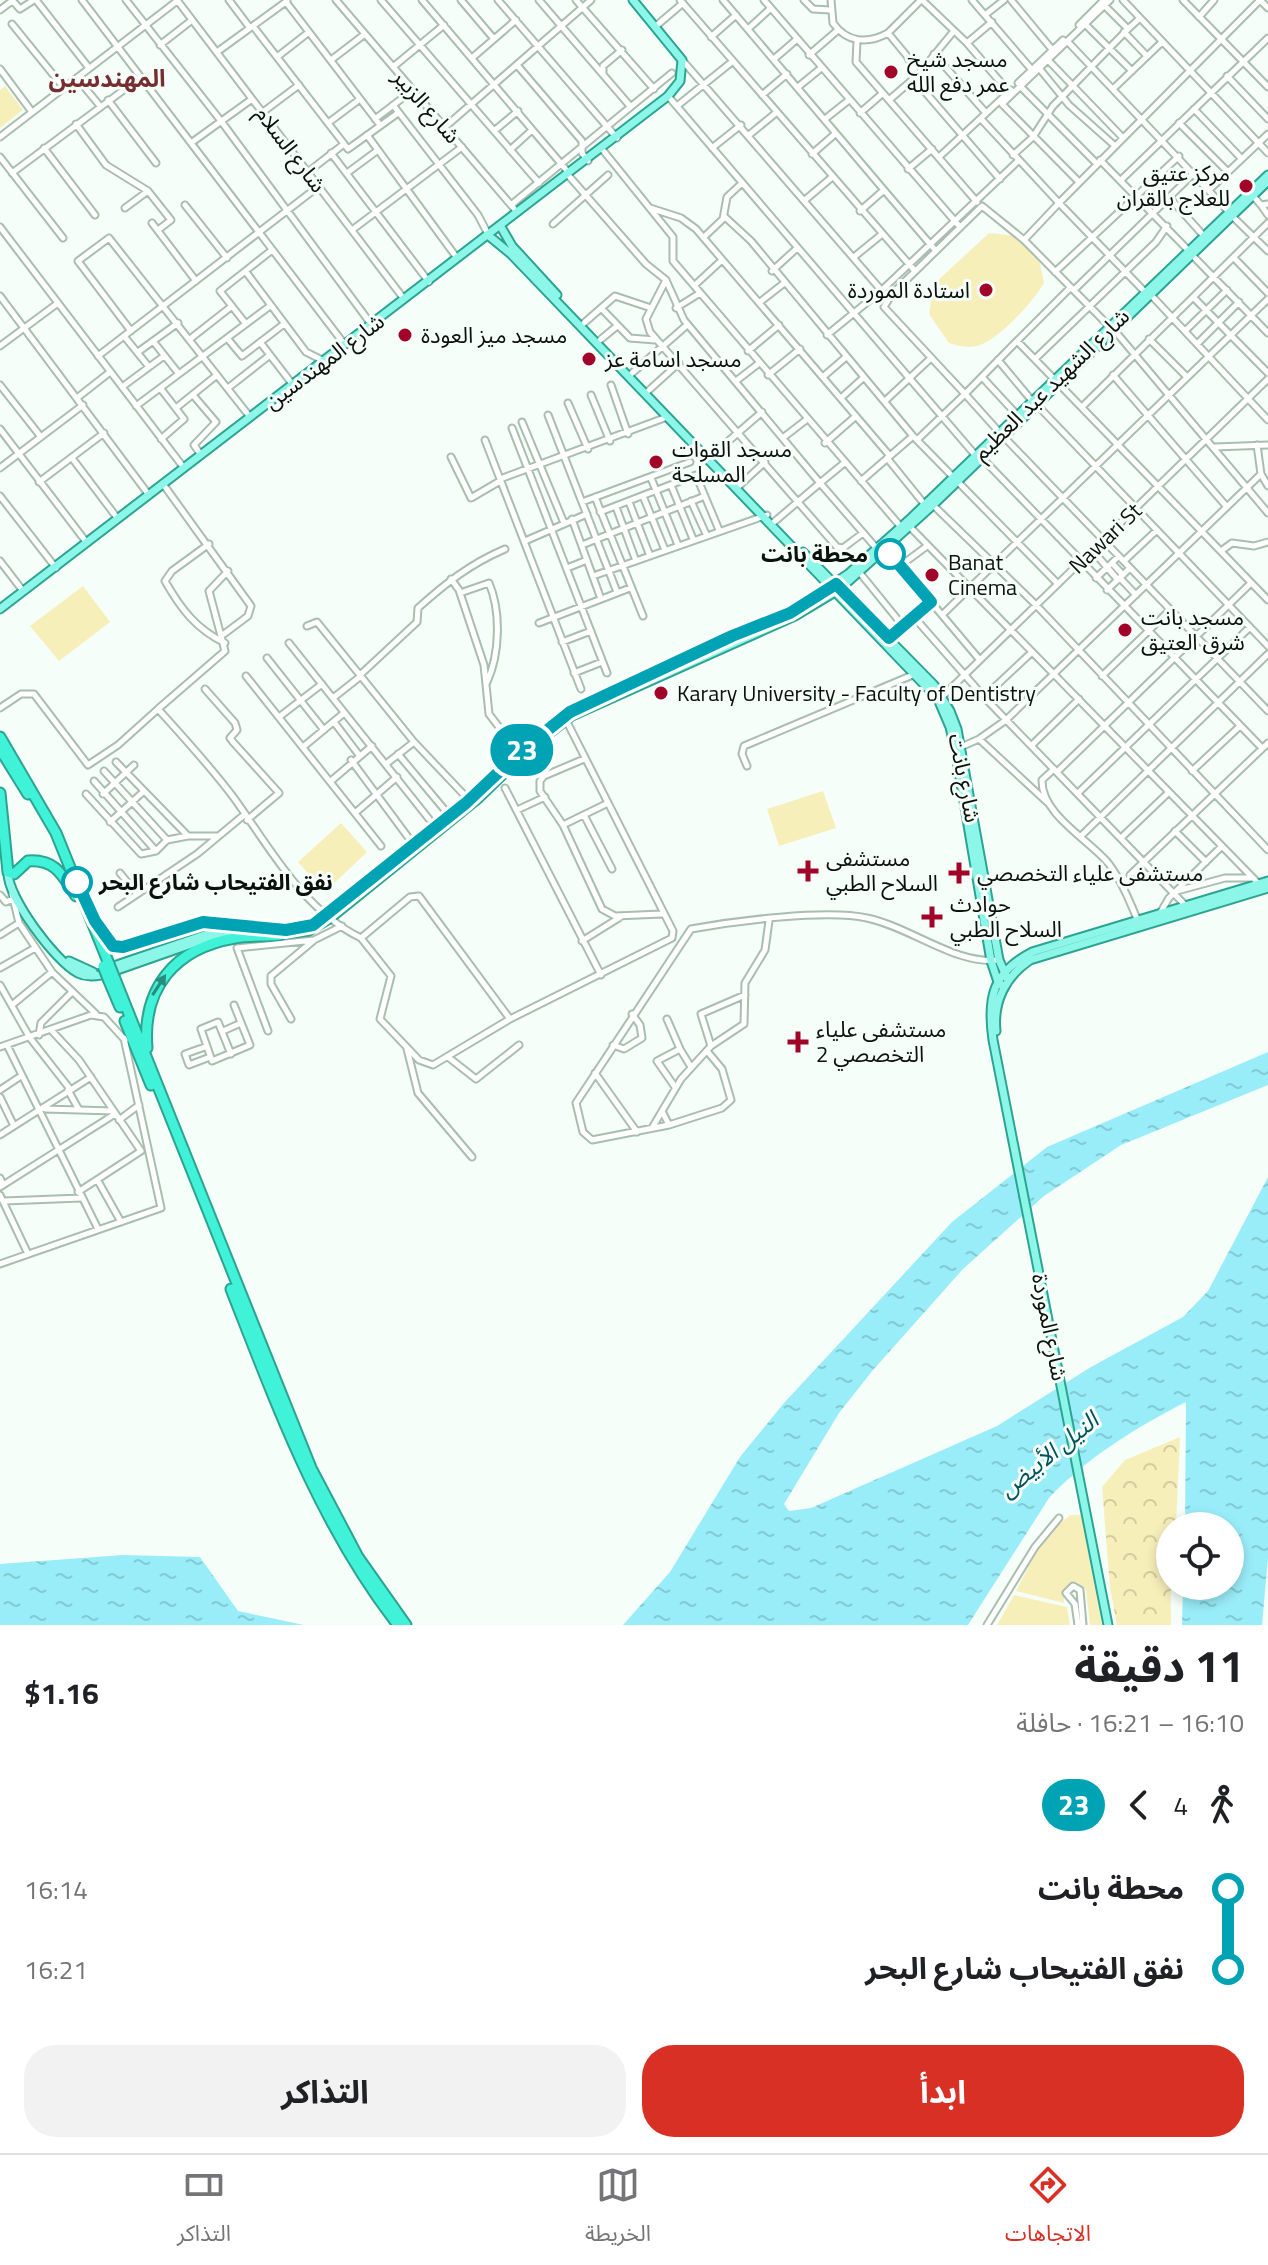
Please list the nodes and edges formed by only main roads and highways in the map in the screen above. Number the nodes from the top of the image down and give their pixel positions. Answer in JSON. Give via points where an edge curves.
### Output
{"nodes":[{"id":1,"x":633,"y":0,"type":"edge"},
{"id":2,"x":1268,"y":178,"type":"edge"},
{"id":3,"x":1244,"y":200,"type":"junction"},
{"id":4,"x":1230,"y":213,"type":"junction"},
{"id":5,"x":501,"y":227,"type":"junction"},
{"id":6,"x":489,"y":236,"type":"junction"},
{"id":7,"x":1190,"y":252,"type":"junction"},
{"id":8,"x":549,"y":290,"type":"junction"},
{"id":9,"x":594,"y":337,"type":"junction"},
{"id":10,"x":669,"y":416,"type":"junction"},
{"id":11,"x":765,"y":516,"type":"junction"},
{"id":12,"x":881,"y":551,"type":"junction"},
{"id":13,"x":819,"y":572,"type":"junction"},
{"id":14,"x":848,"y":574,"type":"junction"},
{"id":15,"x":835,"y":588,"type":"junction"},
{"id":16,"x":809,"y":602,"type":"junction"},
{"id":17,"x":819,"y":603,"type":"junction"},
{"id":18,"x":848,"y":607,"type":"junction"},
{"id":19,"x":0,"y":609,"type":"edge"},
{"id":20,"x":674,"y":667,"type":"junction"},
{"id":21,"x":918,"y":672,"type":"junction"},
{"id":22,"x":565,"y":718,"type":"junction"},
{"id":23,"x":0,"y":737,"type":"edge"},
{"id":24,"x":0,"y":749,"type":"edge"},
{"id":25,"x":0,"y":793,"type":"edge"},
{"id":26,"x":7,"y":874,"type":"edge"},
{"id":27,"x":1268,"y":881,"type":"edge"},
{"id":28,"x":1268,"y":888,"type":"edge"},
{"id":29,"x":76,"y":896,"type":"junction"},
{"id":30,"x":86,"y":905,"type":"junction"},
{"id":31,"x":1159,"y":916,"type":"junction"},
{"id":32,"x":330,"y":917,"type":"junction"},
{"id":33,"x":1138,"y":923,"type":"junction"},
{"id":34,"x":239,"y":925,"type":"junction"},
{"id":35,"x":280,"y":935,"type":"junction"},
{"id":36,"x":1019,"y":959,"type":"junction"},
{"id":37,"x":995,"y":960,"type":"junction"},
{"id":38,"x":106,"y":965,"type":"junction"},
{"id":39,"x":1003,"y":981,"type":"junction"},
{"id":40,"x":144,"y":1060,"type":"junction"},
{"id":41,"x":398,"y":1625,"type":"edge"},
{"id":42,"x":406,"y":1625,"type":"edge"},
{"id":43,"x":1108,"y":1625,"type":"edge"}],
"edges":[{"from":1,"to":5,"type":"main road","name":"شارع المهندسين","via":[[682,60],[680,81],[649,113]]},
{"from":2,"to":3,"type":"main road","name":"شارع الشهيد عبد العظيم"},
{"from":2,"to":3,"type":"main road","name":"شارع الشهيد عبد العظيم"},
{"from":3,"to":4,"type":"main road","name":"شارع الشهيد عبد العظيم"},
{"from":4,"to":7,"type":"main road","name":"شارع الشهيد عبد العظيم"},
{"from":4,"to":7,"type":"main road","name":"شارع الشهيد عبد العظيم"},
{"from":5,"to":6,"type":"main road","name":"شارع المهندسين"},
{"from":5,"to":8,"type":"main road"},
{"from":6,"to":8,"type":"main road"},
{"from":6,"to":19,"type":"main road","name":"شارع المهندسين"},
{"from":7,"to":12,"type":"main road","name":"شارع الشهيد عبد العظيم"},
{"from":8,"to":9,"type":"main road"},
{"from":8,"to":9,"type":"main road"},
{"from":9,"to":10,"type":"main road"},
{"from":9,"to":10,"type":"main road"},
{"from":10,"to":11,"type":"main road"},
{"from":10,"to":11,"type":"main road"},
{"from":11,"to":13,"type":"main road"},
{"from":11,"to":13,"type":"main road"},
{"from":12,"to":14,"type":"main road","name":"شارع الشهيد عبد العظيم"},
{"from":12,"to":15,"type":"main road","name":"شارع الشهيد عبد العظيم"},
{"from":13,"to":14,"type":"main road","via":[[834,579]]},
{"from":13,"to":15,"type":"main road"},
{"from":13,"to":16,"type":"main road","via":[[819,589]]},
{"from":14,"to":15,"type":"main road","name":"شارع الشهيد عبد العظيم"},
{"from":15,"to":16,"type":"main road"},
{"from":15,"to":17,"type":"main road"},
{"from":15,"to":18,"type":"main road","name":"شارع بانت"},
{"from":15,"to":21,"type":"main road","name":"شارع بانت"},
{"from":16,"to":20,"type":"main road"},
{"from":17,"to":18,"type":"main road","via":[[834,600]]},
{"from":17,"to":20,"type":"main road"},
{"from":18,"to":21,"type":"main road","name":"شارع بانت"},
{"from":20,"to":22,"type":"main road"},
{"from":21,"to":37,"type":"main road","name":"شارع بانت","via":[[950,727]]},
{"from":21,"to":37,"type":"main road","name":"شارع بانت","via":[[942,697],[961,747]]},
{"from":22,"to":32,"type":"main road"},
{"from":22,"to":32,"type":"main road","via":[[478,799]]},
{"from":23,"to":30,"type":"highway","via":[[50,821]]},
{"from":24,"to":29,"type":"highway","via":[[41,818]]},
{"from":25,"to":26,"type":"highway"},
{"from":26,"to":29,"type":"highway","via":[[25,862],[47,862],[58,868]]},
{"from":26,"to":34,"type":"main road","via":[[67,959],[89,971]]},
{"from":26,"to":35,"type":"main road","via":[[12,896],[62,961],[86,976],[103,975],[217,935]]},
{"from":27,"to":31,"type":"main road"},
{"from":28,"to":31,"type":"main road"},
{"from":29,"to":38,"type":"highway"},
{"from":30,"to":34,"type":"highway","via":[[107,941],[117,947],[193,924]]},
{"from":30,"to":38,"type":"highway"},
{"from":31,"to":33,"type":"main road"},
{"from":32,"to":34,"type":"main road","via":[[298,929]]},
{"from":32,"to":35,"type":"main road","via":[[309,931]]},
{"from":33,"to":36,"type":"main road"},
{"from":33,"to":39,"type":"main road","via":[[1036,957]]},
{"from":40,"to":35,"type":"highway","one_way":true,"via":[[150,1001],[171,969],[196,951],[232,938]]},
{"from":36,"to":37,"type":"main road"},
{"from":36,"to":39,"type":"main road"},
{"from":37,"to":39,"type":"main road","name":"شارع بانت"},
{"from":38,"to":40,"type":"highway","bridge":true},
{"from":39,"to":43,"type":"main road","via":[[989,1008]]},
{"from":40,"to":41,"type":"highway","via":[[305,1471],[351,1558]]},
{"from":40,"to":42,"type":"highway","via":[[311,1468],[358,1557]]}]}
